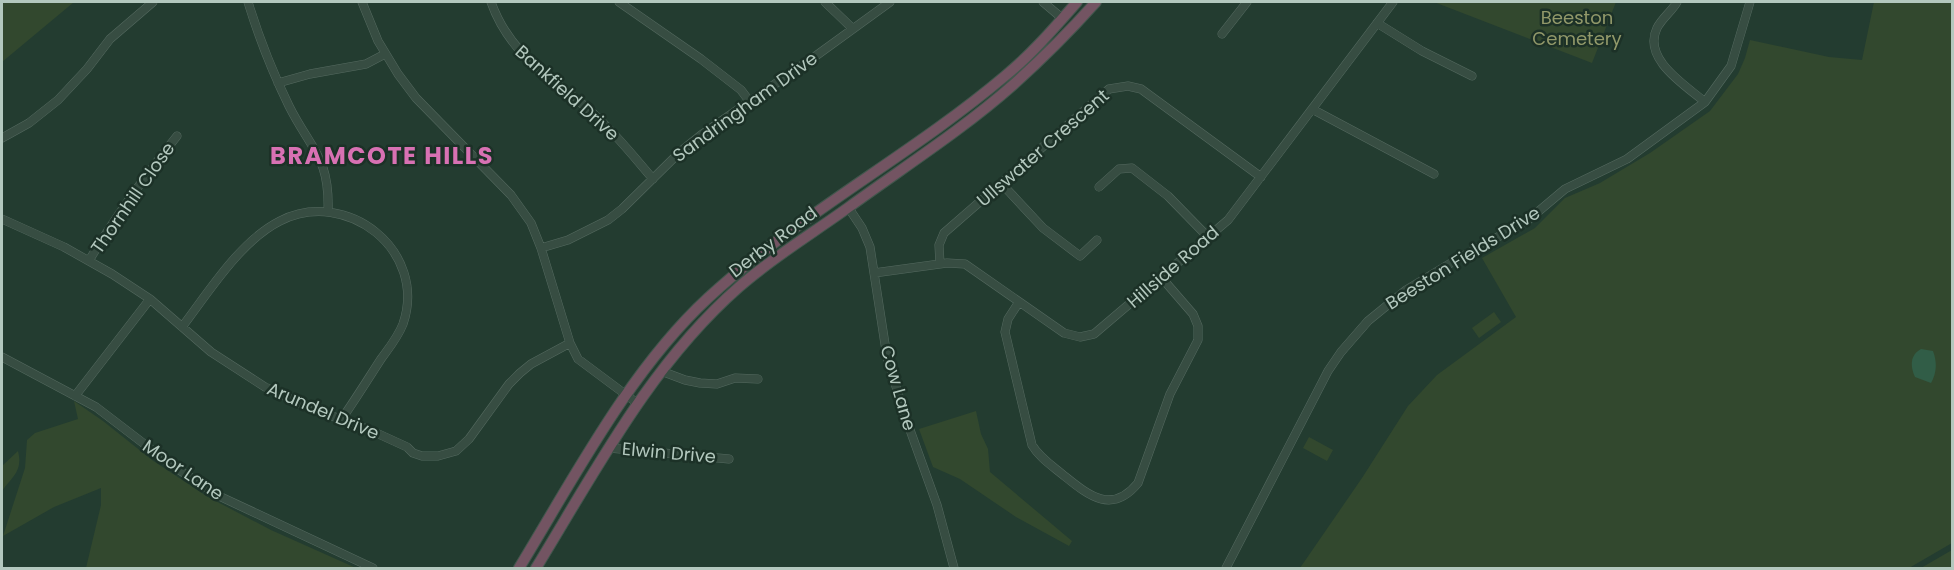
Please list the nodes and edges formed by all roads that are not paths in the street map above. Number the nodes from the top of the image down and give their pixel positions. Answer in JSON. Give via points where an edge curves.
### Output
{"nodes":[{"id":1,"x":153,"y":2,"type":"edge"},
{"id":2,"x":248,"y":2,"type":"edge"},
{"id":3,"x":362,"y":2,"type":"edge"},
{"id":4,"x":491,"y":2,"type":"edge"},
{"id":5,"x":619,"y":2,"type":"edge"},
{"id":6,"x":825,"y":2,"type":"edge"},
{"id":7,"x":890,"y":2,"type":"edge"},
{"id":8,"x":1043,"y":2,"type":"edge"},
{"id":9,"x":1077,"y":2,"type":"edge"},
{"id":10,"x":1096,"y":2,"type":"edge"},
{"id":11,"x":1247,"y":2,"type":"edge"},
{"id":12,"x":1394,"y":2,"type":"edge"},
{"id":13,"x":1750,"y":2,"type":"edge"},
{"id":14,"x":1677,"y":3,"type":"edge"},
{"id":15,"x":1684,"y":9,"type":"dead end"},
{"id":16,"x":1063,"y":18,"type":"junction"},
{"id":17,"x":1377,"y":23,"type":"junction"},
{"id":18,"x":852,"y":28,"type":"junction"},
{"id":19,"x":1222,"y":34,"type":"dead end"},
{"id":20,"x":385,"y":54,"type":"junction"},
{"id":21,"x":1472,"y":76,"type":"dead end"},
{"id":22,"x":278,"y":83,"type":"junction"},
{"id":23,"x":750,"y":102,"type":"junction"},
{"id":24,"x":1705,"y":102,"type":"junction"},
{"id":25,"x":1312,"y":109,"type":"junction"},
{"id":26,"x":177,"y":136,"type":"dead end"},
{"id":27,"x":2,"y":138,"type":"edge"},
{"id":28,"x":1429,"y":159,"type":"dead end"},
{"id":29,"x":1425,"y":169,"type":"junction"},
{"id":30,"x":1434,"y":174,"type":"dead end"},
{"id":31,"x":1261,"y":177,"type":"junction"},
{"id":32,"x":653,"y":179,"type":"junction"},
{"id":33,"x":1001,"y":183,"type":"junction"},
{"id":34,"x":1100,"y":187,"type":"dead end"},
{"id":35,"x":848,"y":207,"type":"junction"},
{"id":36,"x":328,"y":212,"type":"junction"},
{"id":37,"x":2,"y":219,"type":"edge"},
{"id":38,"x":1208,"y":237,"type":"junction"},
{"id":39,"x":1097,"y":240,"type":"dead end"},
{"id":40,"x":541,"y":248,"type":"junction"},
{"id":41,"x":90,"y":259,"type":"junction"},
{"id":42,"x":940,"y":264,"type":"junction"},
{"id":43,"x":874,"y":273,"type":"junction"},
{"id":44,"x":1161,"y":277,"type":"junction"},
{"id":45,"x":150,"y":299,"type":"junction"},
{"id":46,"x":1019,"y":302,"type":"junction"},
{"id":47,"x":182,"y":327,"type":"junction"},
{"id":48,"x":570,"y":343,"type":"junction"},
{"id":49,"x":2,"y":357,"type":"edge"},
{"id":50,"x":661,"y":371,"type":"junction"},
{"id":51,"x":758,"y":379,"type":"dead end"},
{"id":52,"x":625,"y":395,"type":"junction"},
{"id":53,"x":75,"y":396,"type":"junction"},
{"id":54,"x":637,"y":404,"type":"junction"},
{"id":55,"x":341,"y":420,"type":"junction"},
{"id":56,"x":609,"y":448,"type":"junction"},
{"id":57,"x":729,"y":459,"type":"dead end"},
{"id":58,"x":373,"y":568,"type":"edge"},
{"id":59,"x":519,"y":568,"type":"edge"},
{"id":60,"x":536,"y":568,"type":"edge"},
{"id":61,"x":954,"y":568,"type":"edge"},
{"id":62,"x":1226,"y":568,"type":"edge"}],
"edges":[{"from":1,"to":27,"type":"street","via":[[110,39],[58,100]]},
{"from":2,"to":22,"type":"street"},
{"from":3,"to":20,"type":"street"},
{"from":4,"to":32,"type":"street","name":"Bankfield Drive","via":[[514,45],[596,116]]},
{"from":5,"to":23,"type":"street","via":[[701,59],[741,90]]},
{"from":6,"to":18,"type":"street"},
{"from":7,"to":18,"type":"street","name":"Sandringham Drive"},
{"from":8,"to":16,"type":"street"},
{"from":9,"to":16,"type":"highway","name":"Derby Road"},
{"from":10,"to":35,"type":"highway","name":"Derby Road","via":[[1047,54],[976,116]]},
{"from":11,"to":19,"type":"street"},
{"from":12,"to":17,"type":"street","name":"Hillside Road"},
{"from":13,"to":24,"type":"street","name":"Beeston Fields Drive","via":[[1731,66]]},
{"from":14,"to":15,"type":"street"},
{"from":14,"to":24,"type":"street","via":[[1656,29],[1656,49],[1668,70]]},
{"from":16,"to":52,"type":"highway","name":"Derby Road","via":[[1007,75],[972,103],[733,275],[679,328]]},
{"from":17,"to":21,"type":"street"},
{"from":17,"to":25,"type":"street","name":"Hillside Road"},
{"from":18,"to":23,"type":"street","name":"Sandringham Drive"},
{"from":20,"to":22,"type":"street","via":[[366,64]]},
{"from":20,"to":40,"type":"street","via":[[416,98],[511,195],[531,223]]},
{"from":22,"to":36,"type":"street","via":[[324,165]]},
{"from":23,"to":32,"type":"street","name":"Sandringham Drive","via":[[694,140]]},
{"from":24,"to":62,"type":"street","name":"Beeston Fields Drive","via":[[1627,159],[1565,189],[1527,221],[1406,290],[1368,321],[1328,371]]},
{"from":25,"to":29,"type":"street"},
{"from":25,"to":31,"type":"street","name":"Hillside Road"},
{"from":26,"to":41,"type":"street","name":"Thornhill Close"},
{"from":28,"to":29,"type":"street"},
{"from":29,"to":30,"type":"street"},
{"from":31,"to":33,"type":"street","name":"Ullswater Crescent","via":[[1141,89],[1128,86],[1102,94]]},
{"from":31,"to":38,"type":"street","name":"Hillside Road","via":[[1228,220]]},
{"from":32,"to":40,"type":"street","name":"Sandringham Drive","via":[[608,220],[568,240]]},
{"from":33,"to":39,"type":"street","via":[[1043,228],[1080,256]]},
{"from":33,"to":42,"type":"street","name":"Ullswater Crescent","via":[[940,238]]},
{"from":34,"to":38,"type":"street","via":[[1119,169],[1131,168],[1168,196]]},
{"from":35,"to":43,"type":"street","name":"Cow Lane","via":[[868,240]]},
{"from":35,"to":50,"type":"highway","name":"Derby Road","via":[[741,285]]},
{"from":36,"to":47,"type":"street","via":[[291,217],[261,234],[234,261]]},
{"from":36,"to":55,"type":"street","via":[[361,222],[386,242],[398,260],[407,291],[399,333]]},
{"from":37,"to":41,"type":"street","name":"Arundel Drive"},
{"from":38,"to":44,"type":"street","name":"Hillside Road"},
{"from":40,"to":48,"type":"street"},
{"from":41,"to":45,"type":"street","name":"Arundel Drive"},
{"from":42,"to":43,"type":"street","name":"Hillside Road"},
{"from":42,"to":46,"type":"street","name":"Hillside Road","via":[[965,264]]},
{"from":43,"to":61,"type":"street","name":"Cow Lane","via":[[887,357]]},
{"from":44,"to":46,"type":"street","name":"Hillside Road","via":[[1103,328],[1087,336],[1064,333]]},
{"from":44,"to":46,"type":"street","via":[[1193,314],[1198,340],[1170,394],[1138,483],[1113,500],[1092,497],[1038,455],[1032,445],[1005,332]]},
{"from":45,"to":47,"type":"street","name":"Arundel Drive"},
{"from":45,"to":53,"type":"street"},
{"from":47,"to":55,"type":"street","name":"Arundel Drive","via":[[232,367],[265,387]]},
{"from":48,"to":52,"type":"street","via":[[584,365]]},
{"from":48,"to":55,"type":"street","name":"Arundel Drive","via":[[520,373],[469,438],[447,455],[430,457],[414,453]]},
{"from":49,"to":53,"type":"street","name":"Moor Lane"},
{"from":50,"to":51,"type":"street","via":[[700,383]]},
{"from":50,"to":54,"type":"highway","name":"Derby Road"},
{"from":52,"to":54,"type":"street"},
{"from":52,"to":59,"type":"highway","name":"Derby Road"},
{"from":53,"to":58,"type":"street","name":"Moor Lane","via":[[219,496]]},
{"from":54,"to":56,"type":"highway","name":"Derby Road"},
{"from":56,"to":57,"type":"street","name":"Elwin Drive"},
{"from":56,"to":60,"type":"highway","name":"Derby Road"}]}
